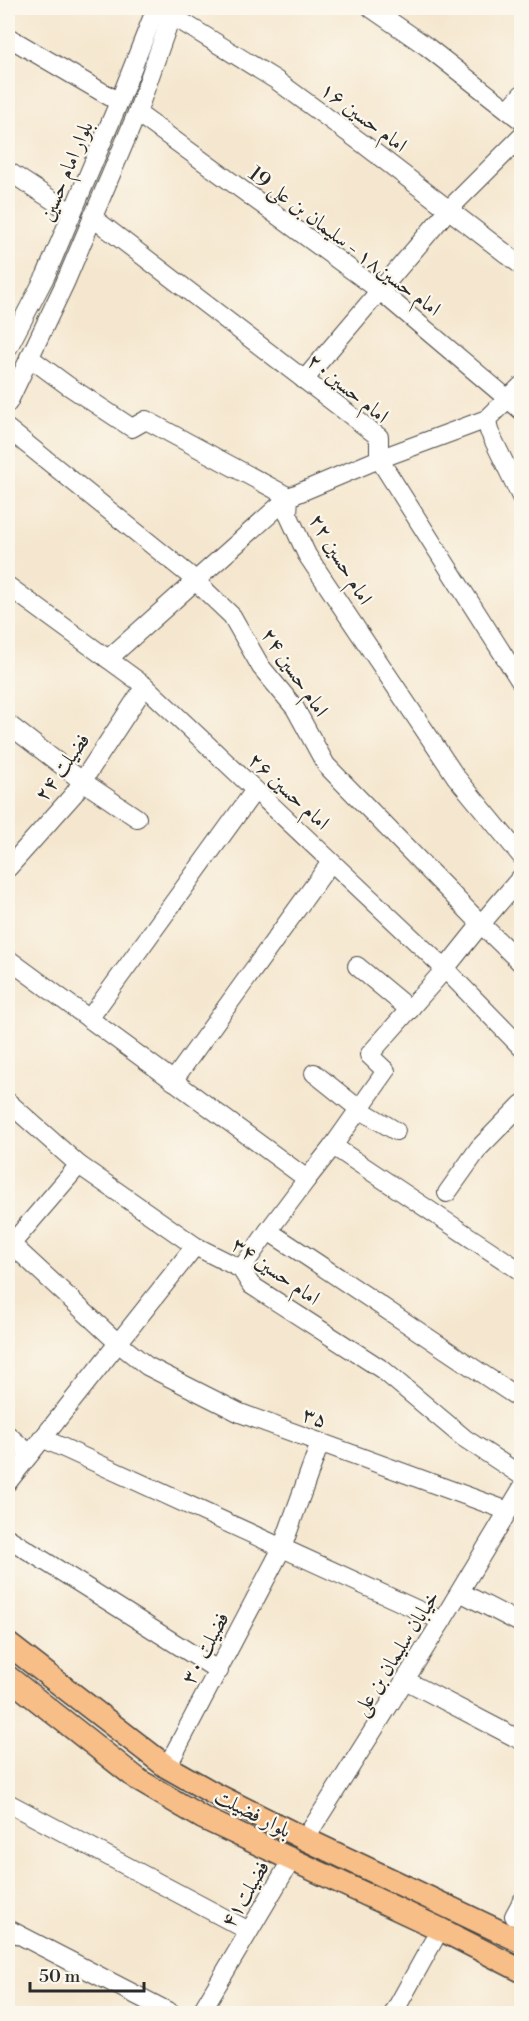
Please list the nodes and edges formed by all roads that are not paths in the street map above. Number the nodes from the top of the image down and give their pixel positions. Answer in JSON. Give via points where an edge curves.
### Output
{"nodes":[{"id":1,"x":371,"y":8,"type":"edge"},
{"id":2,"x":167,"y":10,"type":"edge"},
{"id":3,"x":8,"y":37,"type":"edge"},
{"id":4,"x":522,"y":94,"type":"edge"},
{"id":5,"x":120,"y":102,"type":"junction"},
{"id":6,"x":137,"y":113,"type":"junction"},
{"id":7,"x":514,"y":116,"type":"edge"},
{"id":8,"x":522,"y":136,"type":"edge"},
{"id":9,"x":8,"y":171,"type":"edge"},
{"id":10,"x":449,"y":209,"type":"junction"},
{"id":11,"x":72,"y":213,"type":"junction"},
{"id":12,"x":92,"y":217,"type":"junction"},
{"id":13,"x":522,"y":266,"type":"edge"},
{"id":14,"x":379,"y":290,"type":"junction"},
{"id":15,"x":12,"y":325,"type":"edge"},
{"id":16,"x":8,"y":348,"type":"edge"},
{"id":17,"x":33,"y":349,"type":"junction"},
{"id":18,"x":14,"y":369,"type":"edge"},
{"id":19,"x":304,"y":380,"type":"junction"},
{"id":20,"x":522,"y":385,"type":"edge"},
{"id":21,"x":8,"y":403,"type":"edge"},
{"id":22,"x":515,"y":406,"type":"edge"},
{"id":23,"x":487,"y":419,"type":"junction"},
{"id":24,"x":8,"y":429,"type":"edge"},
{"id":25,"x":379,"y":459,"type":"junction"},
{"id":26,"x":289,"y":497,"type":"junction"},
{"id":27,"x":522,"y":499,"type":"edge"},
{"id":28,"x":194,"y":580,"type":"junction"},
{"id":29,"x":8,"y":586,"type":"edge"},
{"id":30,"x":108,"y":659,"type":"junction"},
{"id":31,"x":522,"y":684,"type":"edge"},
{"id":32,"x":145,"y":686,"type":"junction"},
{"id":33,"x":8,"y":724,"type":"edge"},
{"id":34,"x":82,"y":781,"type":"junction"},
{"id":35,"x":255,"y":790,"type":"junction"},
{"id":36,"x":137,"y":818,"type":"dead end"},
{"id":37,"x":522,"y":857,"type":"edge"},
{"id":38,"x":331,"y":862,"type":"junction"},
{"id":39,"x":8,"y":868,"type":"edge"},
{"id":40,"x":522,"y":876,"type":"edge"},
{"id":41,"x":481,"y":924,"type":"junction"},
{"id":42,"x":8,"y":959,"type":"edge"},
{"id":43,"x":522,"y":964,"type":"edge"},
{"id":44,"x":357,"y":966,"type":"dead end"},
{"id":45,"x":445,"y":969,"type":"junction"},
{"id":46,"x":410,"y":1010,"type":"junction"},
{"id":47,"x":89,"y":1019,"type":"junction"},
{"id":48,"x":522,"y":1048,"type":"edge"},
{"id":49,"x":314,"y":1073,"type":"dead end"},
{"id":50,"x":173,"y":1081,"type":"junction"},
{"id":51,"x":8,"y":1102,"type":"edge"},
{"id":52,"x":522,"y":1104,"type":"edge"},
{"id":53,"x":359,"y":1109,"type":"junction"},
{"id":54,"x":396,"y":1131,"type":"dead end"},
{"id":55,"x":333,"y":1146,"type":"junction"},
{"id":56,"x":80,"y":1165,"type":"junction"},
{"id":57,"x":307,"y":1179,"type":"junction"},
{"id":58,"x":447,"y":1194,"type":"dead end"},
{"id":59,"x":268,"y":1230,"type":"junction"},
{"id":60,"x":9,"y":1244,"type":"edge"},
{"id":61,"x":195,"y":1246,"type":"junction"},
{"id":62,"x":241,"y":1269,"type":"junction"},
{"id":63,"x":522,"y":1272,"type":"edge"},
{"id":64,"x":118,"y":1343,"type":"junction"},
{"id":65,"x":522,"y":1400,"type":"edge"},
{"id":66,"x":8,"y":1435,"type":"edge"},
{"id":67,"x":42,"y":1438,"type":"junction"},
{"id":68,"x":320,"y":1443,"type":"junction"},
{"id":69,"x":30,"y":1454,"type":"junction"},
{"id":70,"x":522,"y":1476,"type":"edge"},
{"id":71,"x":8,"y":1482,"type":"edge"},
{"id":72,"x":522,"y":1488,"type":"edge"},
{"id":73,"x":508,"y":1511,"type":"junction"},
{"id":74,"x":8,"y":1538,"type":"edge"},
{"id":75,"x":282,"y":1548,"type":"junction"},
{"id":76,"x":460,"y":1592,"type":"junction"},
{"id":77,"x":442,"y":1622,"type":"junction"},
{"id":78,"x":522,"y":1624,"type":"edge"},
{"id":79,"x":8,"y":1644,"type":"edge"},
{"id":80,"x":219,"y":1671,"type":"junction"},
{"id":81,"x":8,"y":1677,"type":"edge"},
{"id":82,"x":405,"y":1680,"type":"junction"},
{"id":83,"x":122,"y":1733,"type":"junction"},
{"id":84,"x":522,"y":1741,"type":"edge"},
{"id":85,"x":106,"y":1754,"type":"junction"},
{"id":86,"x":168,"y":1767,"type":"junction"},
{"id":87,"x":8,"y":1803,"type":"edge"},
{"id":88,"x":305,"y":1839,"type":"junction"},
{"id":89,"x":292,"y":1859,"type":"junction"},
{"id":90,"x":8,"y":1929,"type":"edge"},
{"id":91,"x":440,"y":1929,"type":"junction"},
{"id":92,"x":249,"y":1931,"type":"junction"},
{"id":93,"x":522,"y":1942,"type":"edge"},
{"id":94,"x":522,"y":1971,"type":"edge"},
{"id":95,"x":172,"y":2013,"type":"edge"},
{"id":96,"x":200,"y":2013,"type":"edge"},
{"id":97,"x":393,"y":2013,"type":"edge"}],
"edges":[{"from":1,"to":7,"type":"street"},
{"from":2,"to":5,"type":"street","name":"بلوار امام حسین"},
{"from":2,"to":6,"type":"street"},
{"from":2,"to":10,"type":"street","name":"امام حسین ۱۶","via":[[276,80]]},
{"from":3,"to":5,"type":"street"},
{"from":4,"to":7,"type":"street"},
{"from":5,"to":11,"type":"street","name":"بلوار امام حسین"},
{"from":6,"to":12,"type":"street"},
{"from":6,"to":14,"type":"street","name":"امام حسین۱۸ - سلیمان بن علی 19"},
{"from":8,"to":10,"type":"street"},
{"from":9,"to":11,"type":"street"},
{"from":10,"to":13,"type":"street","name":"امام حسین ۱۶"},
{"from":10,"to":14,"type":"street"},
{"from":11,"to":15,"type":"street","name":"بلوار امام حسین","via":[[46,275]]},
{"from":12,"to":17,"type":"street"},
{"from":12,"to":19,"type":"street","name":"امام حسین۲۰"},
{"from":14,"to":19,"type":"street"},
{"from":14,"to":22,"type":"street","name":"امام حسین۱۸ - سلیمان بن علی 19"},
{"from":15,"to":16,"type":"street","name":"بلوار امام حسین"},
{"from":15,"to":17,"type":"street"},
{"from":17,"to":18,"type":"street"},
{"from":17,"to":26,"type":"street","name":"امام حسین ۲۲","via":[[67,385],[132,428],[146,420]]},
{"from":18,"to":21,"type":"street"},
{"from":19,"to":25,"type":"street","name":"امام حسین۲۰","via":[[379,437]]},
{"from":20,"to":22,"type":"street"},
{"from":22,"to":23,"type":"street"},
{"from":23,"to":25,"type":"street"},
{"from":23,"to":27,"type":"street","via":[[489,432]]},
{"from":24,"to":28,"type":"street","name":"امام حسین ۲۴"},
{"from":25,"to":26,"type":"street"},
{"from":25,"to":31,"type":"street","name":"امام حسین۲۰"},
{"from":26,"to":28,"type":"street"},
{"from":26,"to":37,"type":"street","name":"امام حسین ۲۲","via":[[288,514],[307,555],[456,777]]},
{"from":28,"to":30,"type":"street"},
{"from":28,"to":41,"type":"street","name":"امام حسین ۲۴","via":[[232,616],[261,667],[295,708],[326,765]]},
{"from":29,"to":30,"type":"street","name":"امام حسین ۲۶"},
{"from":30,"to":32,"type":"street","name":"امام حسین ۲۶"},
{"from":32,"to":34,"type":"street","name":"فضیلت ۲۴"},
{"from":32,"to":35,"type":"street","name":"امام حسین ۲۶"},
{"from":33,"to":34,"type":"street"},
{"from":34,"to":36,"type":"street"},
{"from":34,"to":39,"type":"street","name":"فضیلت ۲۴"},
{"from":35,"to":38,"type":"street","name":"امام حسین ۲۶"},
{"from":35,"to":47,"type":"street"},
{"from":38,"to":45,"type":"street","name":"امام حسین ۲۶"},
{"from":38,"to":50,"type":"street"},
{"from":40,"to":41,"type":"street"},
{"from":41,"to":43,"type":"street","name":"امام حسین ۲۴"},
{"from":41,"to":45,"type":"street"},
{"from":42,"to":47,"type":"street"},
{"from":44,"to":46,"type":"street"},
{"from":45,"to":46,"type":"street"},
{"from":45,"to":48,"type":"street","name":"امام حسین ۲۶"},
{"from":46,"to":53,"type":"street","via":[[369,1055],[386,1071]]},
{"from":47,"to":50,"type":"street"},
{"from":49,"to":53,"type":"street"},
{"from":50,"to":57,"type":"street"},
{"from":51,"to":56,"type":"street","name":"امام حسین ۳۴"},
{"from":52,"to":58,"type":"street","via":[[479,1148]]},
{"from":53,"to":54,"type":"street"},
{"from":53,"to":55,"type":"street"},
{"from":55,"to":57,"type":"street"},
{"from":55,"to":63,"type":"street"},
{"from":56,"to":60,"type":"street"},
{"from":56,"to":61,"type":"street","name":"امام حسین ۳۴"},
{"from":57,"to":59,"type":"street"},
{"from":59,"to":62,"type":"street"},
{"from":59,"to":65,"type":"street"},
{"from":60,"to":64,"type":"street","name":"۳۵"},
{"from":61,"to":62,"type":"street","name":"امام حسین ۳۴"},
{"from":61,"to":64,"type":"street"},
{"from":62,"to":70,"type":"street","name":"امام حسین ۳۴","via":[[251,1285],[383,1370],[464,1438]]},
{"from":64,"to":67,"type":"street"},
{"from":64,"to":68,"type":"street","name":"۳۵","via":[[147,1366],[240,1413]]},
{"from":66,"to":69,"type":"street"},
{"from":67,"to":69,"type":"street"},
{"from":67,"to":75,"type":"street"},
{"from":68,"to":73,"type":"street","name":"۳۵"},
{"from":68,"to":75,"type":"street","name":"فضیلت ۳۰"},
{"from":69,"to":71,"type":"street"},
{"from":72,"to":73,"type":"street","name":"خیابان سلیمان بن علی"},
{"from":73,"to":76,"type":"street","name":"خیابان سلیمان بن علی"},
{"from":74,"to":80,"type":"street"},
{"from":75,"to":77,"type":"street"},
{"from":75,"to":80,"type":"street","name":"فضیلت ۳۰"},
{"from":76,"to":77,"type":"street","name":"خیابان سلیمان بن علی"},
{"from":76,"to":78,"type":"street"},
{"from":77,"to":82,"type":"street","name":"خیابان سلیمان بن علی"},
{"from":79,"to":83,"type":"main road","name":"بلوار فضیلت"},
{"from":80,"to":86,"type":"street","name":"فضیلت ۳۰"},
{"from":81,"to":85,"type":"main road","name":"بلوار فضیلت"},
{"from":82,"to":84,"type":"street"},
{"from":82,"to":88,"type":"street","name":"خیابان سلیمان بن علی"},
{"from":83,"to":85,"type":"main road"},
{"from":83,"to":86,"type":"main road","name":"بلوار فضیلت"},
{"from":85,"to":89,"type":"main road","name":"بلوار فضیلت","via":[[140,1781],[202,1818]]},
{"from":86,"to":88,"type":"main road","name":"بلوار فضیلت"},
{"from":87,"to":92,"type":"street"},
{"from":88,"to":93,"type":"main road","name":"بلوار فضیلت"},
{"from":89,"to":91,"type":"main road","name":"بلوار فضیلت"},
{"from":89,"to":92,"type":"street","name":"فضیلت۴۱"},
{"from":90,"to":95,"type":"street"},
{"from":91,"to":94,"type":"main road","name":"بلوار فضیلت"},
{"from":91,"to":97,"type":"street"},
{"from":92,"to":96,"type":"street","name":"فضیلت۴۱"}]}
